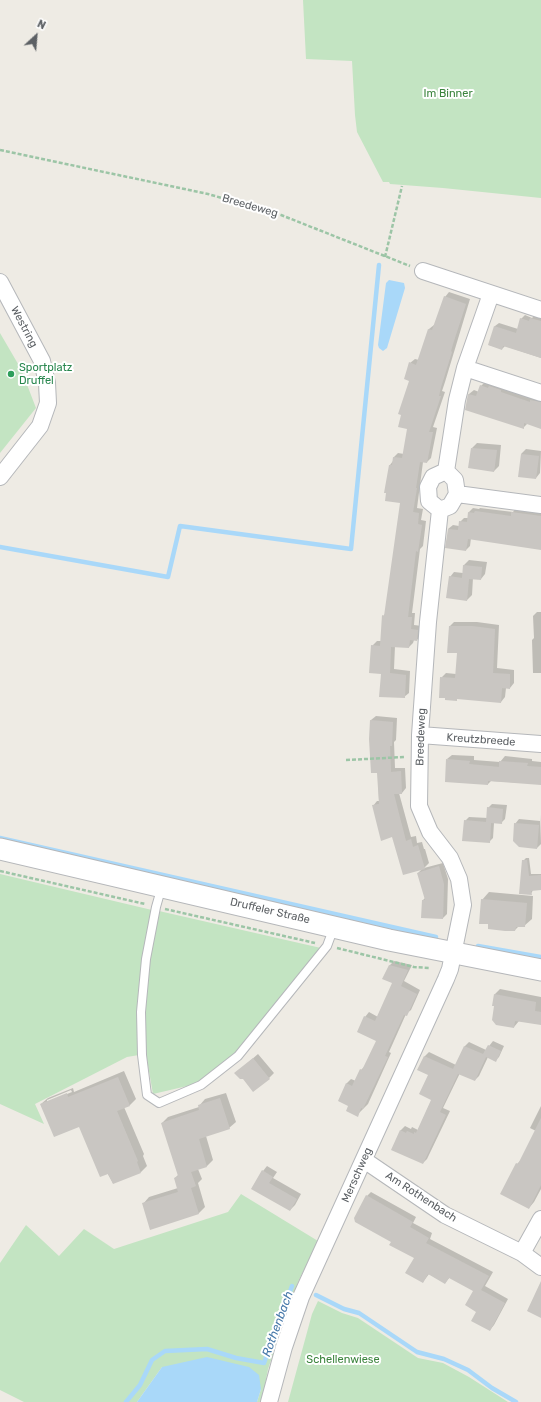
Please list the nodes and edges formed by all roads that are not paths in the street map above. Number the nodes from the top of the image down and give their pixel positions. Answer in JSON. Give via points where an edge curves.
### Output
{"nodes":[{"id":1,"x":423,"y":271,"type":"road end"},
{"id":2,"x":0,"y":282,"type":"edge"},
{"id":3,"x":491,"y":294,"type":"junction"},
{"id":4,"x":541,"y":310,"type":"edge"},
{"id":5,"x":465,"y":368,"type":"junction"},
{"id":6,"x":541,"y":393,"type":"edge"},
{"id":7,"x":446,"y":471,"type":"junction"},
{"id":8,"x":0,"y":477,"type":"edge"},
{"id":9,"x":457,"y":494,"type":"junction"},
{"id":10,"x":541,"y":505,"type":"edge"},
{"id":11,"x":440,"y":510,"type":"junction"},
{"id":12,"x":420,"y":735,"type":"junction"},
{"id":13,"x":541,"y":744,"type":"edge"},
{"id":14,"x":0,"y":849,"type":"edge"},
{"id":15,"x":162,"y":886,"type":"junction"},
{"id":16,"x":335,"y":926,"type":"junction"},
{"id":17,"x":452,"y":961,"type":"junction"},
{"id":18,"x":541,"y":970,"type":"edge"},
{"id":19,"x":364,"y":1160,"type":"junction"},
{"id":20,"x":541,"y":1219,"type":"edge"},
{"id":21,"x":522,"y":1253,"type":"junction"},
{"id":22,"x":541,"y":1266,"type":"edge"},
{"id":23,"x":269,"y":1402,"type":"edge"}],
"edges":[{"from":1,"to":3,"type":"street"},
{"from":2,"to":8,"type":"street","name":"Westring","via":[[42,361],[48,403],[40,426]]},
{"from":3,"to":4,"type":"street"},
{"from":3,"to":5,"type":"street"},
{"from":5,"to":6,"type":"street"},
{"from":5,"to":7,"type":"street","via":[[457,400]]},
{"from":7,"to":9,"type":"street","via":[[455,480]]},
{"from":7,"to":11,"type":"street","via":[[433,477],[428,487],[429,501]]},
{"from":9,"to":10,"type":"street"},
{"from":9,"to":11,"type":"street","via":[[450,506]]},
{"from":11,"to":12,"type":"street","name":"Breedeweg","via":[[428,622]]},
{"from":12,"to":13,"type":"street","name":"Kreutzbreede"},
{"from":12,"to":17,"type":"street","name":"Breedeweg","via":[[419,806],[430,832],[450,858],[459,879],[463,905]]},
{"from":14,"to":15,"type":"street","name":"Druffeler Straße"},
{"from":15,"to":16,"type":"street","name":"Druffeler Straße"},
{"from":15,"to":16,"type":"lane","via":[[146,959],[141,1012],[146,1095],[158,1103],[201,1085],[238,1056],[327,946]]},
{"from":16,"to":17,"type":"street","name":"Druffeler Straße","via":[[389,940]]},
{"from":17,"to":18,"type":"street","name":"Druffeler Straße"},
{"from":17,"to":19,"type":"street","name":"Merschweg"},
{"from":19,"to":21,"type":"street","name":"Am Rothenbach","via":[[445,1215]]},
{"from":19,"to":23,"type":"street","name":"Merschweg","via":[[301,1297]]},
{"from":20,"to":21,"type":"street"},
{"from":21,"to":22,"type":"street","name":"Am Rothenbach"}]}
